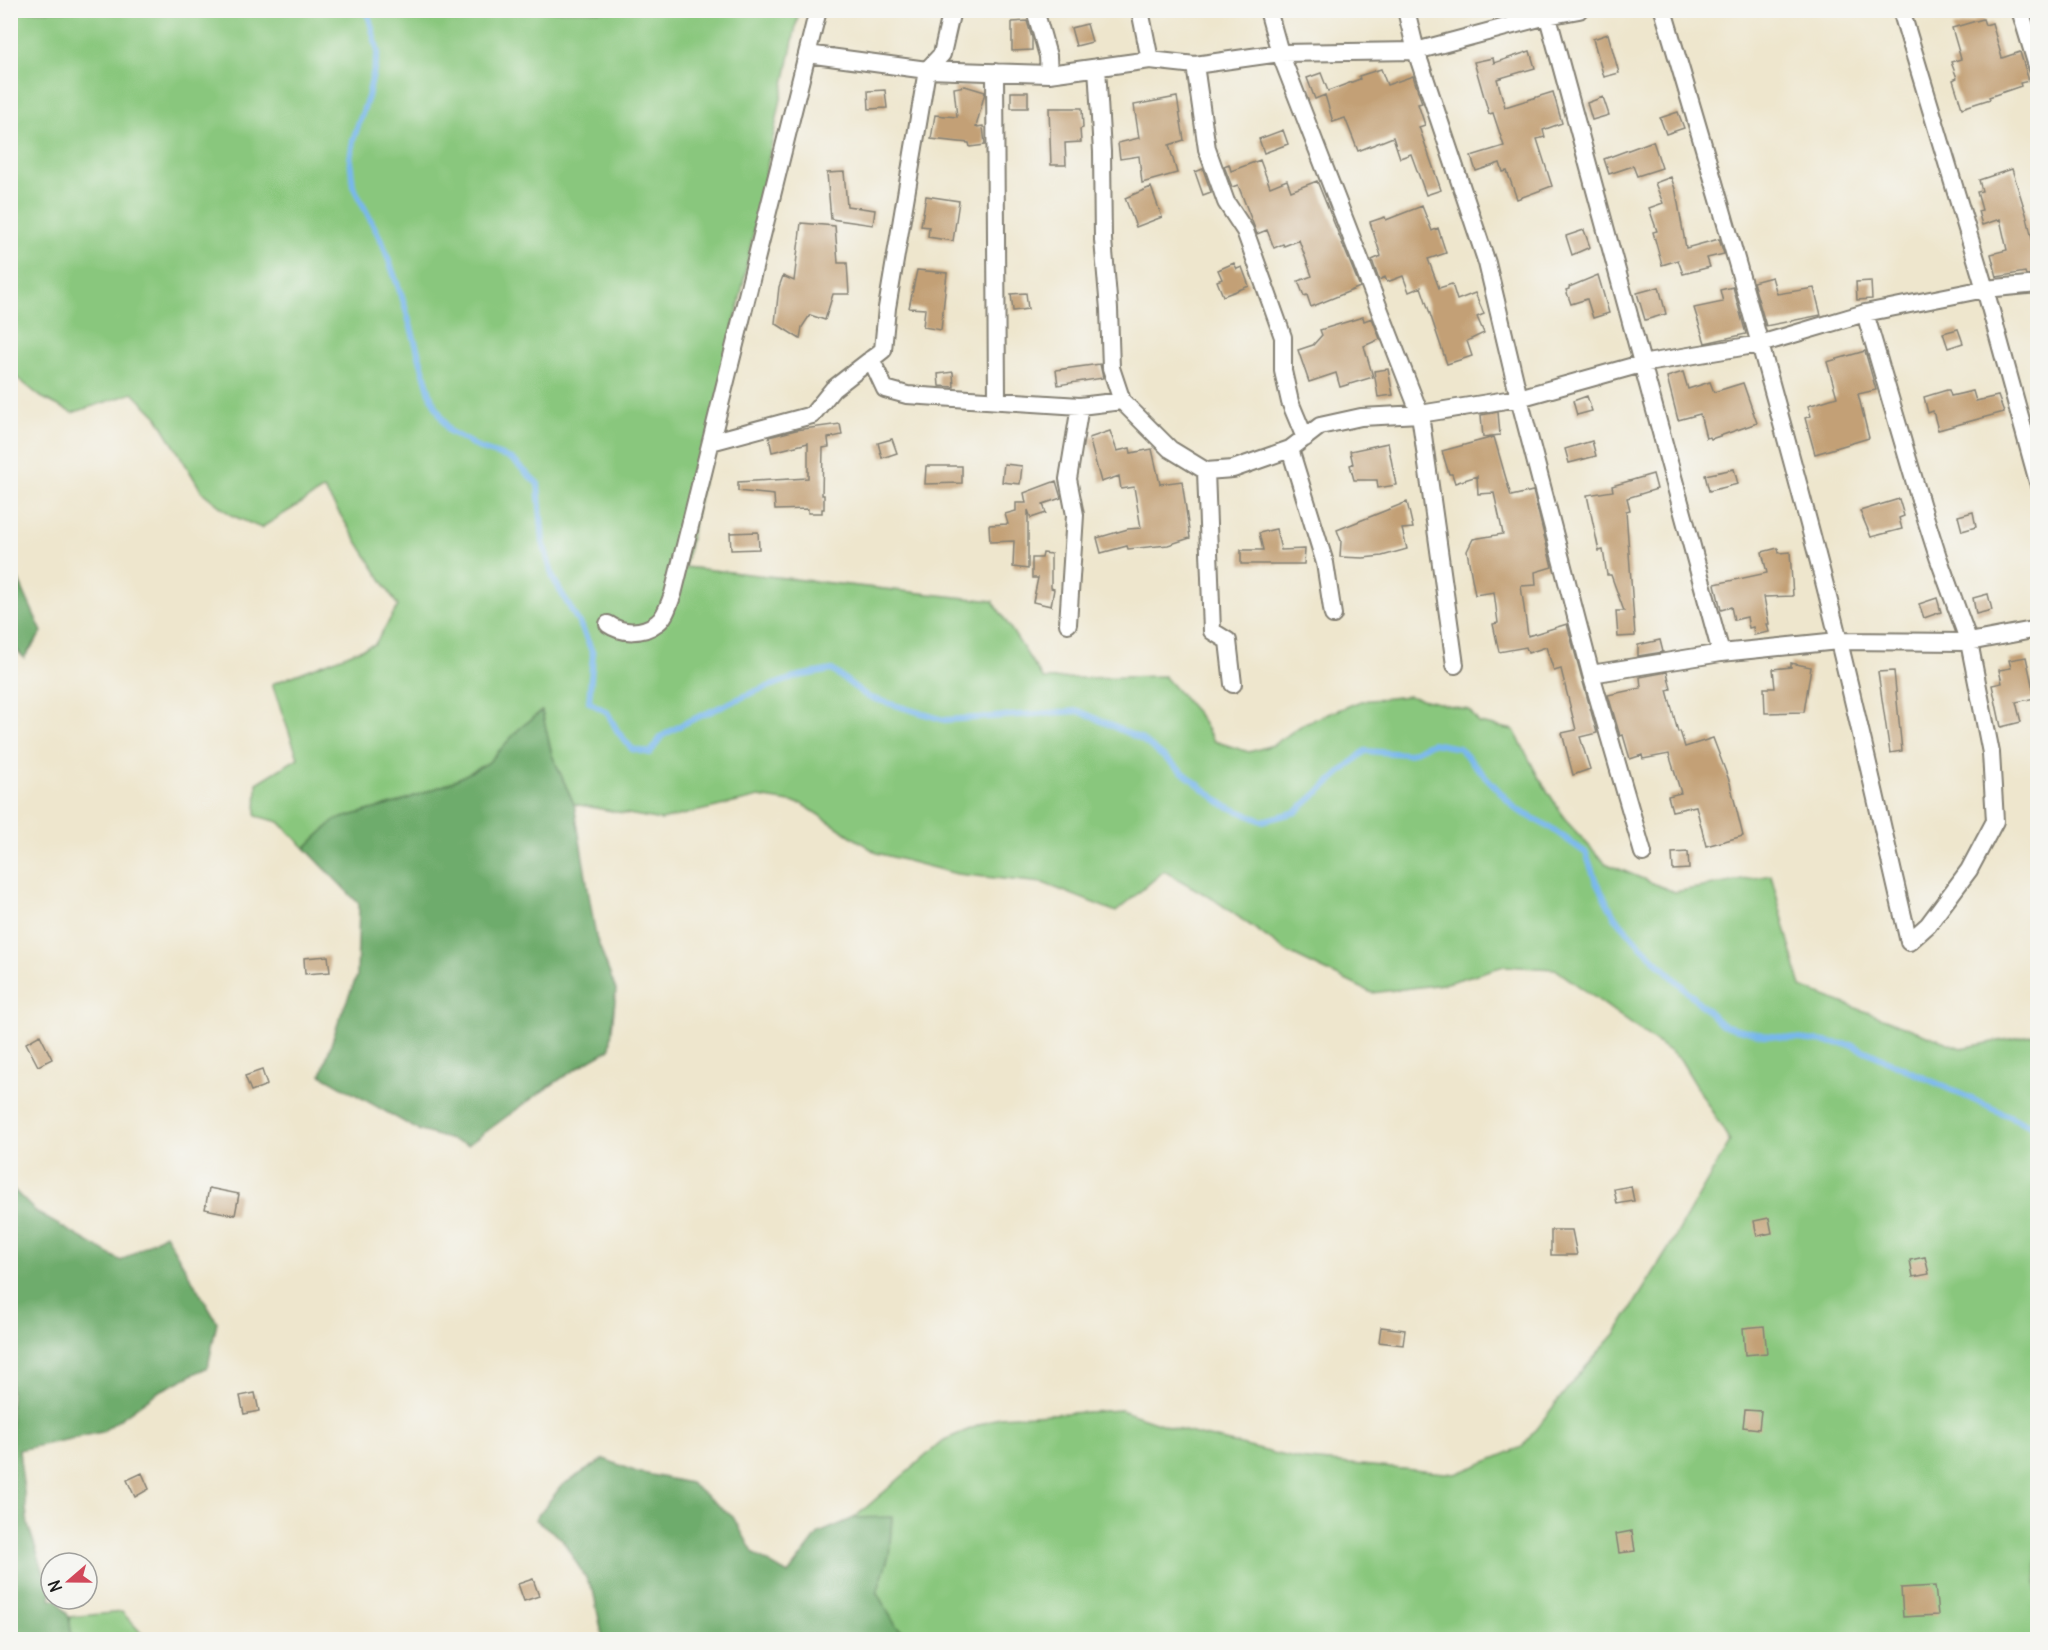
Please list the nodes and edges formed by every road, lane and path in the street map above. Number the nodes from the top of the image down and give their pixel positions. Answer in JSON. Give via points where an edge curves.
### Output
{"nodes":[{"id":1,"x":818,"y":10,"type":"edge"},
{"id":2,"x":952,"y":10,"type":"edge"},
{"id":3,"x":1035,"y":10,"type":"edge"},
{"id":4,"x":1140,"y":10,"type":"edge"},
{"id":5,"x":1268,"y":10,"type":"edge"},
{"id":6,"x":1406,"y":10,"type":"edge"},
{"id":7,"x":1579,"y":10,"type":"edge"},
{"id":8,"x":1663,"y":10,"type":"edge"},
{"id":9,"x":1901,"y":10,"type":"edge"},
{"id":10,"x":2020,"y":10,"type":"edge"},
{"id":11,"x":1547,"y":13,"type":"edge"},
{"id":12,"x":1416,"y":51,"type":"junction"},
{"id":13,"x":1280,"y":53,"type":"junction"},
{"id":14,"x":807,"y":54,"type":"junction"},
{"id":15,"x":1150,"y":60,"type":"junction"},
{"id":16,"x":1195,"y":65,"type":"junction"},
{"id":17,"x":1097,"y":67,"type":"junction"},
{"id":18,"x":2037,"y":69,"type":"edge"},
{"id":19,"x":927,"y":70,"type":"junction"},
{"id":20,"x":995,"y":72,"type":"junction"},
{"id":21,"x":1049,"y":74,"type":"junction"},
{"id":22,"x":2037,"y":284,"type":"edge"},
{"id":23,"x":1985,"y":289,"type":"junction"},
{"id":24,"x":1865,"y":313,"type":"junction"},
{"id":25,"x":1761,"y":344,"type":"junction"},
{"id":26,"x":871,"y":359,"type":"junction"},
{"id":27,"x":1641,"y":364,"type":"junction"},
{"id":28,"x":1519,"y":398,"type":"junction"},
{"id":29,"x":997,"y":399,"type":"junction"},
{"id":30,"x":1122,"y":401,"type":"junction"},
{"id":31,"x":1080,"y":406,"type":"junction"},
{"id":32,"x":1420,"y":414,"type":"junction"},
{"id":33,"x":1305,"y":438,"type":"junction"},
{"id":34,"x":711,"y":442,"type":"junction"},
{"id":35,"x":1290,"y":449,"type":"junction"},
{"id":36,"x":1206,"y":471,"type":"junction"},
{"id":37,"x":2037,"y":482,"type":"edge"},
{"id":38,"x":1333,"y":615,"type":"dead end"},
{"id":39,"x":608,"y":624,"type":"dead end"},
{"id":40,"x":1068,"y":624,"type":"dead end"},
{"id":41,"x":2037,"y":629,"type":"edge"},
{"id":42,"x":1838,"y":642,"type":"junction"},
{"id":43,"x":1969,"y":642,"type":"junction"},
{"id":44,"x":1721,"y":653,"type":"junction"},
{"id":45,"x":1455,"y":665,"type":"dead end"},
{"id":46,"x":1592,"y":674,"type":"junction"},
{"id":47,"x":1233,"y":684,"type":"dead end"},
{"id":48,"x":1643,"y":853,"type":"dead end"}],
"edges":[{"from":1,"to":14,"type":"street"},
{"from":2,"to":19,"type":"street","via":[[942,54]]},
{"from":3,"to":21,"type":"street"},
{"from":4,"to":15,"type":"street"},
{"from":5,"to":13,"type":"street"},
{"from":6,"to":12,"type":"street"},
{"from":7,"to":11,"type":"street"},
{"from":8,"to":25,"type":"street"},
{"from":9,"to":23,"type":"street"},
{"from":10,"to":18,"type":"street"},
{"from":11,"to":12,"type":"street"},
{"from":11,"to":27,"type":"street"},
{"from":12,"to":13,"type":"street"},
{"from":12,"to":28,"type":"street","via":[[1486,263]]},
{"from":13,"to":16,"type":"street"},
{"from":13,"to":32,"type":"street"},
{"from":14,"to":19,"type":"street"},
{"from":14,"to":34,"type":"street"},
{"from":15,"to":16,"type":"street"},
{"from":15,"to":17,"type":"street"},
{"from":16,"to":33,"type":"street","via":[[1207,149],[1226,202],[1245,231],[1283,337],[1285,381]]},
{"from":17,"to":21,"type":"street"},
{"from":17,"to":30,"type":"street","via":[[1111,368]]},
{"from":19,"to":20,"type":"street"},
{"from":19,"to":26,"type":"street","via":[[886,308],[883,350]]},
{"from":20,"to":21,"type":"street"},
{"from":20,"to":29,"type":"street"},
{"from":22,"to":23,"type":"street"},
{"from":23,"to":24,"type":"street"},
{"from":23,"to":37,"type":"street"},
{"from":24,"to":25,"type":"street"},
{"from":24,"to":43,"type":"street","via":[[1938,558]]},
{"from":25,"to":27,"type":"street"},
{"from":25,"to":42,"type":"street"},
{"from":26,"to":29,"type":"street","via":[[885,389],[907,395]]},
{"from":26,"to":34,"type":"street","via":[[833,388],[812,415]]},
{"from":27,"to":28,"type":"street"},
{"from":27,"to":44,"type":"street"},
{"from":28,"to":32,"type":"street"},
{"from":28,"to":46,"type":"street"},
{"from":29,"to":31,"type":"street"},
{"from":30,"to":31,"type":"street"},
{"from":30,"to":36,"type":"street","via":[[1170,449]]},
{"from":31,"to":40,"type":"street","via":[[1068,479],[1075,515]]},
{"from":32,"to":33,"type":"street","via":[[1361,417],[1320,426]]},
{"from":32,"to":45,"type":"street"},
{"from":33,"to":35,"type":"street"},
{"from":34,"to":39,"type":"street","via":[[667,610],[658,623],[630,632]]},
{"from":35,"to":36,"type":"street","via":[[1233,469]]},
{"from":35,"to":38,"type":"street","via":[[1325,563]]},
{"from":36,"to":47,"type":"street","via":[[1212,631],[1228,641]]},
{"from":41,"to":43,"type":"street"},
{"from":42,"to":43,"type":"street"},
{"from":42,"to":43,"type":"street","via":[[1909,942],[1928,925],[1969,870],[1995,821],[1991,753]]},
{"from":42,"to":44,"type":"street"},
{"from":44,"to":46,"type":"street"},
{"from":46,"to":48,"type":"street"}]}
